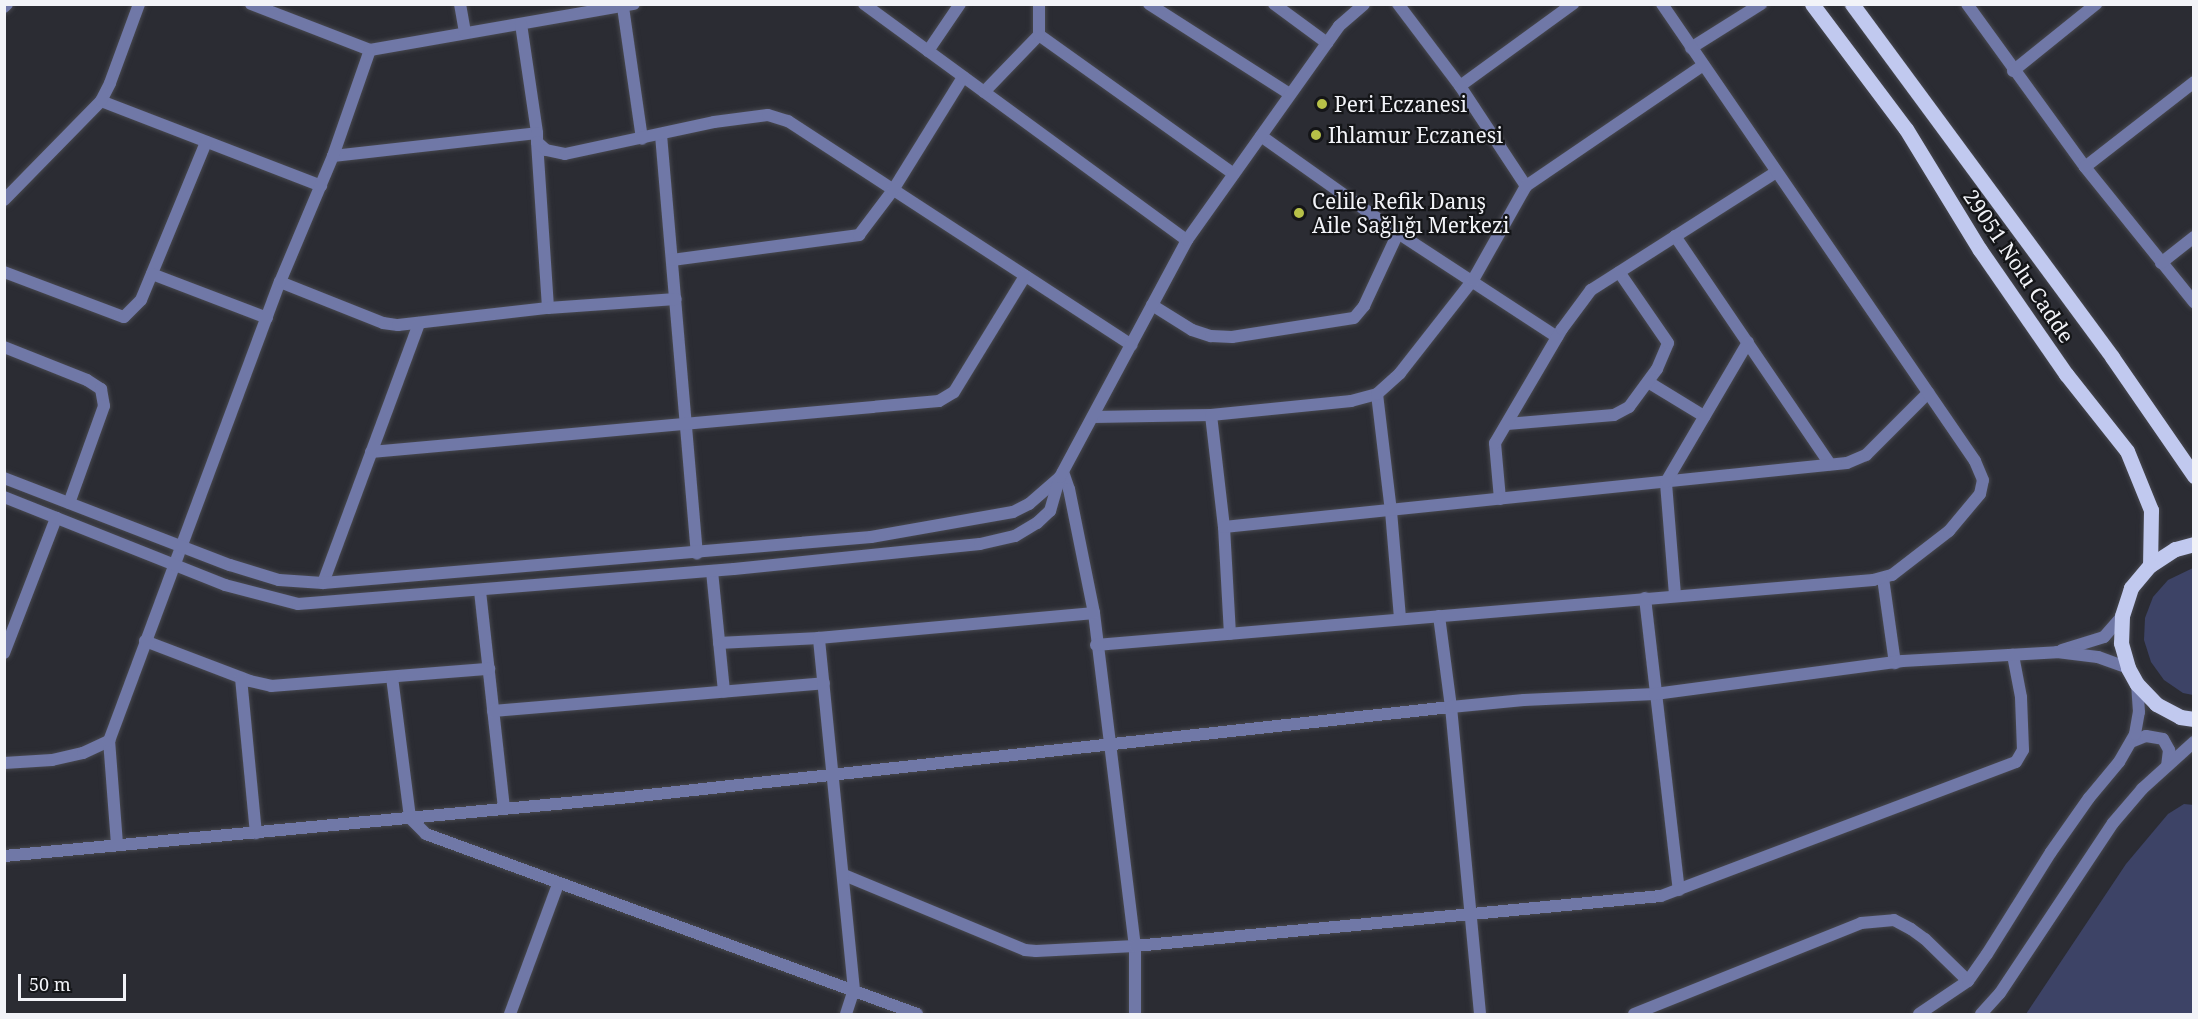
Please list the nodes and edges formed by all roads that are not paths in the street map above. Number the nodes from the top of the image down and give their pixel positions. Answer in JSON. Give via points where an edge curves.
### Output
{"nodes":[{"id":1,"x":139,"y":4,"type":"edge"},
{"id":2,"x":251,"y":4,"type":"edge"},
{"id":3,"x":460,"y":4,"type":"edge"},
{"id":4,"x":864,"y":4,"type":"edge"},
{"id":5,"x":960,"y":4,"type":"edge"},
{"id":6,"x":1040,"y":4,"type":"edge"},
{"id":7,"x":1149,"y":4,"type":"edge"},
{"id":8,"x":1274,"y":4,"type":"edge"},
{"id":9,"x":1364,"y":4,"type":"edge"},
{"id":10,"x":1398,"y":4,"type":"edge"},
{"id":11,"x":1573,"y":4,"type":"edge"},
{"id":12,"x":1662,"y":4,"type":"edge"},
{"id":13,"x":1761,"y":4,"type":"edge"},
{"id":14,"x":1812,"y":4,"type":"edge"},
{"id":15,"x":1852,"y":4,"type":"edge"},
{"id":16,"x":1967,"y":4,"type":"edge"},
{"id":17,"x":2096,"y":4,"type":"edge"},
{"id":18,"x":628,"y":6,"type":"edge"},
{"id":19,"x":521,"y":24,"type":"junction"},
{"id":20,"x":465,"y":33,"type":"junction"},
{"id":21,"x":1039,"y":35,"type":"junction"},
{"id":22,"x":1327,"y":43,"type":"junction"},
{"id":23,"x":1691,"y":48,"type":"junction"},
{"id":24,"x":370,"y":50,"type":"junction"},
{"id":25,"x":928,"y":51,"type":"junction"},
{"id":26,"x":1702,"y":66,"type":"junction"},
{"id":27,"x":2013,"y":71,"type":"junction"},
{"id":28,"x":963,"y":77,"type":"junction"},
{"id":29,"x":2193,"y":82,"type":"edge"},
{"id":30,"x":1460,"y":86,"type":"junction"},
{"id":31,"x":984,"y":92,"type":"junction"},
{"id":32,"x":1290,"y":94,"type":"junction"},
{"id":33,"x":100,"y":101,"type":"junction"},
{"id":34,"x":661,"y":135,"type":"junction"},
{"id":35,"x":1261,"y":136,"type":"junction"},
{"id":36,"x":537,"y":137,"type":"junction"},
{"id":37,"x":642,"y":139,"type":"junction"},
{"id":38,"x":206,"y":142,"type":"junction"},
{"id":39,"x":333,"y":156,"type":"junction"},
{"id":40,"x":2085,"y":167,"type":"junction"},
{"id":41,"x":1776,"y":172,"type":"junction"},
{"id":42,"x":1234,"y":174,"type":"junction"},
{"id":43,"x":321,"y":186,"type":"junction"},
{"id":44,"x":1526,"y":186,"type":"junction"},
{"id":45,"x":894,"y":190,"type":"junction"},
{"id":46,"x":4,"y":200,"type":"edge"},
{"id":47,"x":1398,"y":233,"type":"junction"},
{"id":48,"x":1675,"y":236,"type":"junction"},
{"id":49,"x":2193,"y":237,"type":"edge"},
{"id":50,"x":1187,"y":240,"type":"junction"},
{"id":51,"x":672,"y":260,"type":"junction"},
{"id":52,"x":2162,"y":263,"type":"junction"},
{"id":53,"x":4,"y":272,"type":"edge"},
{"id":54,"x":1619,"y":272,"type":"junction"},
{"id":55,"x":152,"y":274,"type":"junction"},
{"id":56,"x":1025,"y":276,"type":"junction"},
{"id":57,"x":1473,"y":280,"type":"junction"},
{"id":58,"x":280,"y":282,"type":"junction"},
{"id":59,"x":676,"y":299,"type":"junction"},
{"id":60,"x":2193,"y":302,"type":"edge"},
{"id":61,"x":1152,"y":305,"type":"junction"},
{"id":62,"x":548,"y":308,"type":"junction"},
{"id":63,"x":267,"y":318,"type":"junction"},
{"id":64,"x":419,"y":323,"type":"junction"},
{"id":65,"x":1557,"y":337,"type":"junction"},
{"id":66,"x":1748,"y":342,"type":"junction"},
{"id":67,"x":1131,"y":345,"type":"junction"},
{"id":68,"x":4,"y":347,"type":"edge"},
{"id":69,"x":1648,"y":382,"type":"junction"},
{"id":70,"x":1928,"y":393,"type":"junction"},
{"id":71,"x":1377,"y":394,"type":"junction"},
{"id":72,"x":1211,"y":415,"type":"junction"},
{"id":73,"x":1704,"y":416,"type":"junction"},
{"id":74,"x":1093,"y":417,"type":"junction"},
{"id":75,"x":687,"y":422,"type":"junction"},
{"id":76,"x":1506,"y":424,"type":"junction"},
{"id":77,"x":371,"y":452,"type":"junction"},
{"id":78,"x":1830,"y":464,"type":"junction"},
{"id":79,"x":1062,"y":475,"type":"junction"},
{"id":80,"x":2193,"y":476,"type":"edge"},
{"id":81,"x":4,"y":478,"type":"edge"},
{"id":82,"x":1666,"y":482,"type":"junction"},
{"id":83,"x":4,"y":498,"type":"edge"},
{"id":84,"x":1500,"y":499,"type":"junction"},
{"id":85,"x":69,"y":503,"type":"junction"},
{"id":86,"x":1391,"y":511,"type":"junction"},
{"id":87,"x":56,"y":518,"type":"junction"},
{"id":88,"x":1224,"y":527,"type":"junction"},
{"id":89,"x":2193,"y":544,"type":"edge"},
{"id":90,"x":182,"y":547,"type":"junction"},
{"id":91,"x":697,"y":554,"type":"junction"},
{"id":92,"x":2150,"y":565,"type":"junction"},
{"id":93,"x":175,"y":566,"type":"junction"},
{"id":94,"x":712,"y":571,"type":"junction"},
{"id":95,"x":1883,"y":578,"type":"junction"},
{"id":96,"x":323,"y":583,"type":"junction"},
{"id":97,"x":480,"y":591,"type":"junction"},
{"id":98,"x":1675,"y":595,"type":"junction"},
{"id":99,"x":1645,"y":598,"type":"junction"},
{"id":100,"x":1094,"y":613,"type":"junction"},
{"id":101,"x":1439,"y":616,"type":"junction"},
{"id":102,"x":2122,"y":616,"type":"junction"},
{"id":103,"x":1400,"y":619,"type":"junction"},
{"id":104,"x":1230,"y":634,"type":"junction"},
{"id":105,"x":819,"y":638,"type":"junction"},
{"id":106,"x":145,"y":641,"type":"junction"},
{"id":107,"x":719,"y":643,"type":"junction"},
{"id":108,"x":1096,"y":645,"type":"junction"},
{"id":109,"x":2057,"y":652,"type":"junction"},
{"id":110,"x":4,"y":653,"type":"edge"},
{"id":111,"x":2013,"y":655,"type":"junction"},
{"id":112,"x":1895,"y":663,"type":"junction"},
{"id":113,"x":2128,"y":668,"type":"junction"},
{"id":114,"x":489,"y":669,"type":"junction"},
{"id":115,"x":393,"y":677,"type":"junction"},
{"id":116,"x":241,"y":678,"type":"junction"},
{"id":117,"x":824,"y":683,"type":"junction"},
{"id":118,"x":2137,"y":684,"type":"junction"},
{"id":119,"x":724,"y":691,"type":"junction"},
{"id":120,"x":1655,"y":694,"type":"junction"},
{"id":121,"x":1451,"y":707,"type":"junction"},
{"id":122,"x":493,"y":711,"type":"junction"},
{"id":123,"x":2193,"y":719,"type":"edge"},
{"id":124,"x":110,"y":741,"type":"junction"},
{"id":125,"x":2131,"y":742,"type":"junction"},
{"id":126,"x":2193,"y":742,"type":"edge"},
{"id":127,"x":1109,"y":744,"type":"junction"},
{"id":128,"x":4,"y":763,"type":"edge"},
{"id":129,"x":2167,"y":766,"type":"junction"},
{"id":130,"x":834,"y":774,"type":"junction"},
{"id":131,"x":504,"y":808,"type":"junction"},
{"id":132,"x":410,"y":818,"type":"junction"},
{"id":133,"x":256,"y":833,"type":"junction"},
{"id":134,"x":117,"y":844,"type":"junction"},
{"id":135,"x":4,"y":856,"type":"edge"},
{"id":136,"x":844,"y":875,"type":"junction"},
{"id":137,"x":558,"y":884,"type":"junction"},
{"id":138,"x":1679,"y":890,"type":"junction"},
{"id":139,"x":1470,"y":912,"type":"junction"},
{"id":140,"x":1135,"y":946,"type":"junction"},
{"id":141,"x":1968,"y":981,"type":"junction"},
{"id":142,"x":854,"y":990,"type":"junction"},
{"id":143,"x":510,"y":1014,"type":"edge"},
{"id":144,"x":846,"y":1014,"type":"edge"},
{"id":145,"x":917,"y":1014,"type":"edge"},
{"id":146,"x":1135,"y":1014,"type":"edge"},
{"id":147,"x":1480,"y":1014,"type":"edge"},
{"id":148,"x":1634,"y":1014,"type":"edge"},
{"id":149,"x":1919,"y":1014,"type":"edge"},
{"id":150,"x":1981,"y":1014,"type":"edge"}],
"edges":[{"from":1,"to":33,"type":"street"},
{"from":2,"to":24,"type":"street"},
{"from":3,"to":20,"type":"street"},
{"from":4,"to":25,"type":"street"},
{"from":5,"to":25,"type":"street"},
{"from":6,"to":21,"type":"street"},
{"from":7,"to":32,"type":"street"},
{"from":8,"to":22,"type":"street"},
{"from":9,"to":22,"type":"street"},
{"from":10,"to":30,"type":"street"},
{"from":11,"to":30,"type":"street"},
{"from":12,"to":23,"type":"street"},
{"from":13,"to":23,"type":"street"},
{"from":14,"to":92,"type":"main road","name":"29051 Nolu Cadde","via":[[1906,129],[1980,250],[2066,374],[2127,451],[2151,510]]},
{"from":15,"to":80,"type":"main road","name":"29051 Nolu Cadde","via":[[2112,357]]},
{"from":16,"to":27,"type":"street"},
{"from":17,"to":27,"type":"street"},
{"from":18,"to":19,"type":"street"},
{"from":18,"to":37,"type":"street"},
{"from":19,"to":20,"type":"street"},
{"from":19,"to":36,"type":"street"},
{"from":20,"to":24,"type":"street"},
{"from":21,"to":31,"type":"street"},
{"from":21,"to":42,"type":"street"},
{"from":22,"to":32,"type":"street"},
{"from":23,"to":26,"type":"street"},
{"from":24,"to":39,"type":"street"},
{"from":25,"to":28,"type":"street"},
{"from":26,"to":41,"type":"street"},
{"from":26,"to":44,"type":"street"},
{"from":27,"to":40,"type":"street"},
{"from":28,"to":31,"type":"street"},
{"from":28,"to":45,"type":"street"},
{"from":29,"to":40,"type":"street"},
{"from":30,"to":44,"type":"street"},
{"from":31,"to":50,"type":"street"},
{"from":32,"to":35,"type":"street"},
{"from":33,"to":38,"type":"street"},
{"from":33,"to":46,"type":"street"},
{"from":34,"to":37,"type":"street"},
{"from":34,"to":45,"type":"street","via":[[714,122],[768,115],[788,121]]},
{"from":34,"to":51,"type":"street"},
{"from":35,"to":42,"type":"street"},
{"from":35,"to":47,"type":"street"},
{"from":36,"to":37,"type":"street","via":[[546,150],[565,154]]},
{"from":36,"to":39,"type":"street"},
{"from":36,"to":62,"type":"street"},
{"from":38,"to":43,"type":"street"},
{"from":38,"to":55,"type":"street"},
{"from":39,"to":43,"type":"street"},
{"from":40,"to":52,"type":"street"},
{"from":41,"to":48,"type":"street"},
{"from":41,"to":70,"type":"street"},
{"from":42,"to":50,"type":"street"},
{"from":43,"to":58,"type":"street"},
{"from":44,"to":57,"type":"street"},
{"from":45,"to":51,"type":"street","via":[[859,235]]},
{"from":45,"to":56,"type":"street"},
{"from":47,"to":57,"type":"street"},
{"from":47,"to":61,"type":"street","via":[[1364,306],[1354,318],[1232,337],[1211,336],[1192,330]]},
{"from":48,"to":54,"type":"street"},
{"from":48,"to":66,"type":"street"},
{"from":49,"to":52,"type":"street"},
{"from":50,"to":61,"type":"street"},
{"from":51,"to":59,"type":"street"},
{"from":52,"to":60,"type":"street"},
{"from":53,"to":55,"type":"street","via":[[124,317],[141,300]]},
{"from":54,"to":65,"type":"street","via":[[1591,290]]},
{"from":54,"to":69,"type":"street","via":[[1668,343]]},
{"from":55,"to":63,"type":"street"},
{"from":56,"to":67,"type":"street"},
{"from":56,"to":75,"type":"street","via":[[954,392],[939,401]]},
{"from":57,"to":65,"type":"street"},
{"from":57,"to":71,"type":"street","via":[[1400,373]]},
{"from":58,"to":63,"type":"street"},
{"from":58,"to":64,"type":"street","via":[[383,322]]},
{"from":59,"to":62,"type":"street"},
{"from":59,"to":75,"type":"street"},
{"from":61,"to":67,"type":"street"},
{"from":62,"to":64,"type":"street"},
{"from":63,"to":90,"type":"street"},
{"from":64,"to":77,"type":"street"},
{"from":65,"to":76,"type":"street"},
{"from":66,"to":73,"type":"street"},
{"from":66,"to":78,"type":"street"},
{"from":67,"to":74,"type":"street"},
{"from":68,"to":85,"type":"street","via":[[101,389],[104,406]]},
{"from":69,"to":73,"type":"street"},
{"from":69,"to":76,"type":"street","via":[[1629,407],[1614,414]]},
{"from":70,"to":78,"type":"street","via":[[1866,455],[1847,463]]},
{"from":70,"to":95,"type":"street","via":[[1975,461],[1983,480],[1980,495],[1949,531]]},
{"from":71,"to":72,"type":"street","via":[[1351,401]]},
{"from":71,"to":86,"type":"street"},
{"from":72,"to":74,"type":"street"},
{"from":72,"to":88,"type":"street"},
{"from":73,"to":82,"type":"street"},
{"from":74,"to":79,"type":"street"},
{"from":75,"to":77,"type":"street"},
{"from":75,"to":91,"type":"street"},
{"from":76,"to":84,"type":"street","via":[[1496,443]]},
{"from":77,"to":96,"type":"street"},
{"from":78,"to":82,"type":"street"},
{"from":79,"to":91,"type":"street","via":[[1029,504],[997,517],[871,537]]},
{"from":79,"to":94,"type":"street","via":[[1050,511],[1015,536],[980,544]]},
{"from":79,"to":100,"type":"street"},
{"from":81,"to":85,"type":"street"},
{"from":82,"to":84,"type":"street"},
{"from":82,"to":98,"type":"street"},
{"from":83,"to":87,"type":"street"},
{"from":84,"to":86,"type":"street"},
{"from":85,"to":90,"type":"street"},
{"from":86,"to":88,"type":"street"},
{"from":86,"to":103,"type":"street"},
{"from":87,"to":93,"type":"street"},
{"from":87,"to":110,"type":"street"},
{"from":88,"to":104,"type":"street"},
{"from":89,"to":92,"type":"main road","via":[[2175,549]]},
{"from":90,"to":93,"type":"street"},
{"from":90,"to":96,"type":"street","via":[[279,580]]},
{"from":91,"to":96,"type":"street"},
{"from":92,"to":102,"type":"main road","via":[[2132,588]]},
{"from":93,"to":97,"type":"street","via":[[225,585],[298,604]]},
{"from":93,"to":106,"type":"street"},
{"from":94,"to":97,"type":"street"},
{"from":94,"to":107,"type":"street"},
{"from":95,"to":98,"type":"street"},
{"from":95,"to":112,"type":"street"},
{"from":97,"to":114,"type":"street"},
{"from":98,"to":99,"type":"street"},
{"from":99,"to":101,"type":"street"},
{"from":99,"to":120,"type":"street"},
{"from":100,"to":105,"type":"street"},
{"from":100,"to":108,"type":"street"},
{"from":101,"to":103,"type":"street"},
{"from":101,"to":121,"type":"street"},
{"from":102,"to":109,"type":"street","via":[[2104,637]]},
{"from":102,"to":113,"type":"main road","via":[[2121,643]]},
{"from":103,"to":104,"type":"street"},
{"from":104,"to":108,"type":"street"},
{"from":105,"to":107,"type":"street"},
{"from":105,"to":117,"type":"street"},
{"from":106,"to":116,"type":"street"},
{"from":106,"to":124,"type":"street"},
{"from":107,"to":119,"type":"street"},
{"from":108,"to":127,"type":"street"},
{"from":109,"to":111,"type":"street"},
{"from":109,"to":113,"type":"street","via":[[2098,657]]},
{"from":111,"to":112,"type":"street"},
{"from":111,"to":138,"type":"street","via":[[2022,697],[2023,750],[2016,762]]},
{"from":112,"to":120,"type":"street"},
{"from":113,"to":118,"type":"main road"},
{"from":114,"to":115,"type":"street"},
{"from":114,"to":122,"type":"street"},
{"from":115,"to":116,"type":"street","via":[[286,686]]},
{"from":115,"to":132,"type":"street"},
{"from":116,"to":133,"type":"street"},
{"from":117,"to":119,"type":"street"},
{"from":117,"to":130,"type":"street"},
{"from":118,"to":123,"type":"main road","via":[[2156,704],[2180,717]]},
{"from":118,"to":125,"type":"street","via":[[2139,712]]},
{"from":119,"to":122,"type":"street"},
{"from":120,"to":121,"type":"street"},
{"from":120,"to":138,"type":"street"},
{"from":121,"to":127,"type":"street"},
{"from":121,"to":139,"type":"street"},
{"from":122,"to":131,"type":"street"},
{"from":124,"to":128,"type":"street","via":[[52,760]]},
{"from":124,"to":134,"type":"street"},
{"from":125,"to":129,"type":"street","via":[[2146,736],[2163,739],[2169,750]]},
{"from":125,"to":141,"type":"street","via":[[2051,852]]},
{"from":126,"to":129,"type":"street"},
{"from":127,"to":130,"type":"street"},
{"from":127,"to":140,"type":"street"},
{"from":129,"to":150,"type":"street","via":[[2113,823],[2000,993]]},
{"from":130,"to":131,"type":"street"},
{"from":130,"to":136,"type":"street"},
{"from":131,"to":132,"type":"street"},
{"from":132,"to":133,"type":"street"},
{"from":132,"to":137,"type":"street","via":[[426,834]]},
{"from":133,"to":134,"type":"street"},
{"from":134,"to":135,"type":"street"},
{"from":136,"to":140,"type":"street","via":[[1025,950]]},
{"from":136,"to":142,"type":"street"},
{"from":137,"to":142,"type":"street"},
{"from":137,"to":143,"type":"street"},
{"from":138,"to":139,"type":"street","via":[[1661,896]]},
{"from":139,"to":140,"type":"street"},
{"from":139,"to":147,"type":"street"},
{"from":140,"to":146,"type":"street"},
{"from":141,"to":148,"type":"street","via":[[1911,929],[1894,920],[1861,923]]},
{"from":141,"to":149,"type":"street"},
{"from":142,"to":144,"type":"street"},
{"from":142,"to":145,"type":"street"}]}
